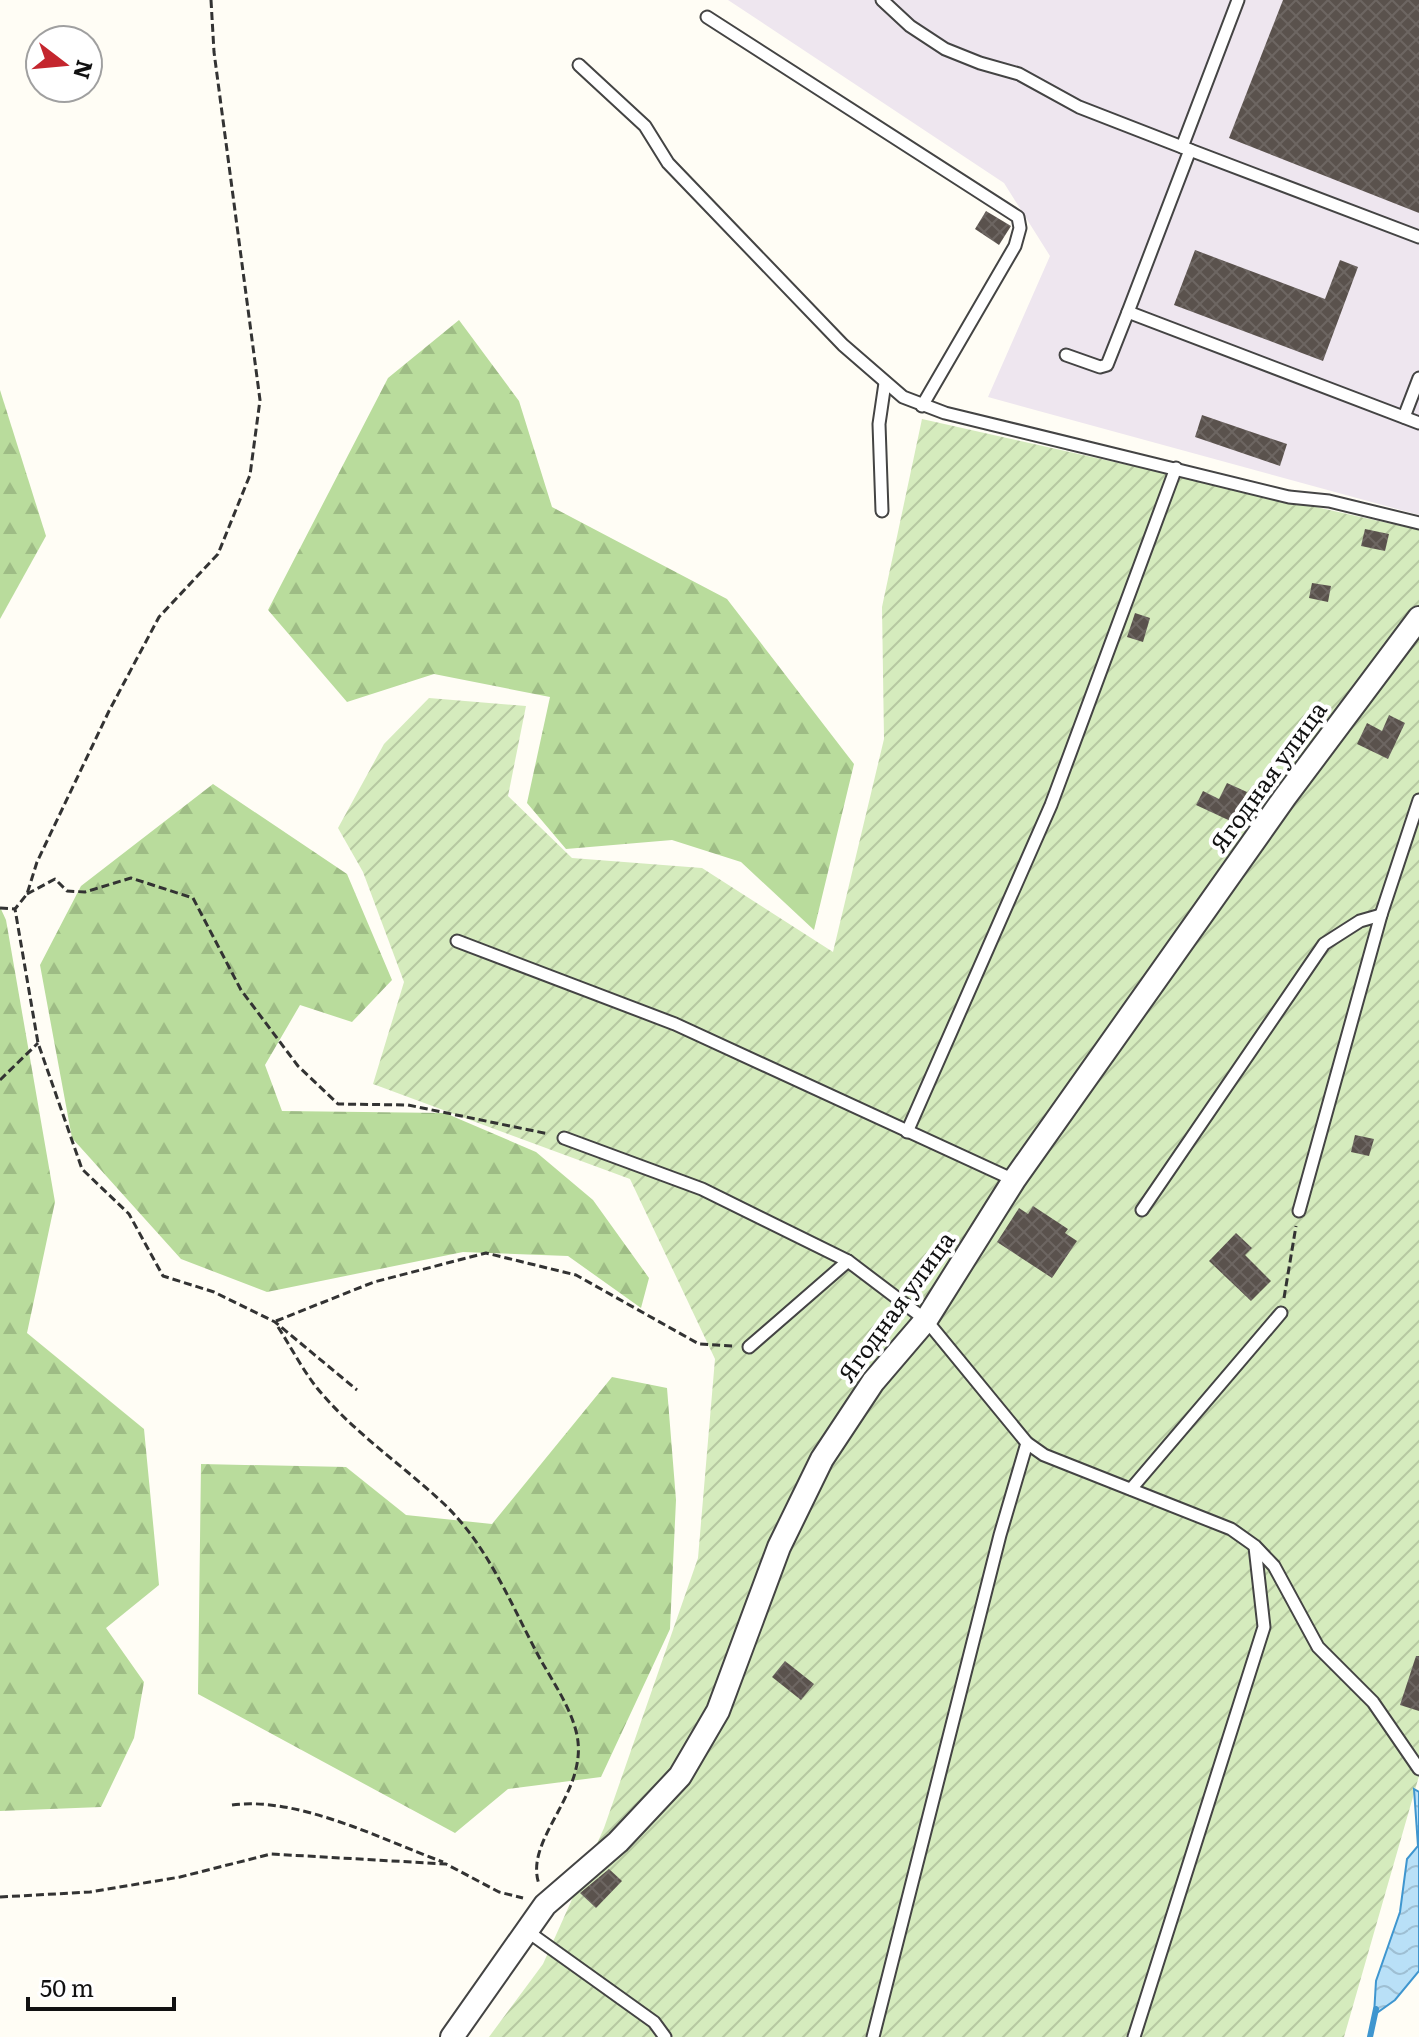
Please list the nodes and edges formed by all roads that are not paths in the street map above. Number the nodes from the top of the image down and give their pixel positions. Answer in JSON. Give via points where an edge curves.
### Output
{"nodes":[{"id":1,"x":882,"y":0,"type":"edge"},
{"id":2,"x":1238,"y":0,"type":"edge"},
{"id":3,"x":707,"y":17,"type":"dead end"},
{"id":4,"x":579,"y":65,"type":"dead end"},
{"id":5,"x":1186,"y":148,"type":"junction"},
{"id":6,"x":1419,"y":237,"type":"edge"},
{"id":7,"x":1128,"y":312,"type":"junction"},
{"id":8,"x":1066,"y":355,"type":"dead end"},
{"id":9,"x":1419,"y":378,"type":"edge"},
{"id":10,"x":885,"y":383,"type":"junction"},
{"id":11,"x":922,"y":406,"type":"junction"},
{"id":12,"x":1404,"y":417,"type":"junction"},
{"id":13,"x":1419,"y":423,"type":"edge"},
{"id":14,"x":1176,"y":468,"type":"junction"},
{"id":15,"x":882,"y":511,"type":"dead end"},
{"id":16,"x":1419,"y":523,"type":"edge"},
{"id":17,"x":1419,"y":618,"type":"edge"},
{"id":18,"x":1419,"y":800,"type":"edge"},
{"id":19,"x":1381,"y":915,"type":"junction"},
{"id":20,"x":457,"y":941,"type":"dead end"},
{"id":21,"x":907,"y":1132,"type":"junction"},
{"id":22,"x":564,"y":1138,"type":"road end"},
{"id":23,"x":1014,"y":1180,"type":"junction"},
{"id":24,"x":1142,"y":1210,"type":"dead end"},
{"id":25,"x":1299,"y":1211,"type":"road end"},
{"id":26,"x":848,"y":1261,"type":"junction"},
{"id":27,"x":1281,"y":1313,"type":"road end"},
{"id":28,"x":926,"y":1320,"type":"junction"},
{"id":29,"x":749,"y":1347,"type":"road end"},
{"id":30,"x":1027,"y":1443,"type":"junction"},
{"id":31,"x":1131,"y":1489,"type":"junction"},
{"id":32,"x":1255,"y":1546,"type":"junction"},
{"id":33,"x":1419,"y":1769,"type":"edge"},
{"id":34,"x":527,"y":1931,"type":"junction"},
{"id":35,"x":452,"y":2037,"type":"edge"},
{"id":36,"x":665,"y":2037,"type":"edge"},
{"id":37,"x":873,"y":2037,"type":"edge"},
{"id":38,"x":1134,"y":2037,"type":"edge"}],
"edges":[{"from":1,"to":5,"type":"lane","via":[[945,49],[1019,74],[1079,107]]},
{"from":2,"to":5,"type":"lane"},
{"from":3,"to":11,"type":"lane","via":[[1018,217],[1015,246]]},
{"from":4,"to":10,"type":"lane","via":[[645,126],[668,163]]},
{"from":5,"to":6,"type":"lane"},
{"from":5,"to":7,"type":"lane"},
{"from":7,"to":8,"type":"lane","via":[[1107,365]]},
{"from":7,"to":12,"type":"lane"},
{"from":9,"to":12,"type":"lane"},
{"from":10,"to":11,"type":"lane"},
{"from":10,"to":15,"type":"lane","via":[[879,424]]},
{"from":11,"to":14,"type":"lane"},
{"from":12,"to":13,"type":"lane"},
{"from":14,"to":16,"type":"lane"},
{"from":14,"to":21,"type":"lane","via":[[1051,805]]},
{"from":17,"to":23,"type":"street","name":"Ягодная улица","via":[[1285,797]]},
{"from":18,"to":19,"type":"lane"},
{"from":19,"to":24,"type":"lane","via":[[1360,921],[1324,944]]},
{"from":19,"to":25,"type":"lane"},
{"from":20,"to":21,"type":"lane","via":[[675,1024]]},
{"from":21,"to":23,"type":"lane"},
{"from":22,"to":26,"type":"lane","via":[[702,1189]]},
{"from":23,"to":28,"type":"street","name":"Ягодная улица"},
{"from":26,"to":28,"type":"lane"},
{"from":26,"to":29,"type":"lane"},
{"from":27,"to":31,"type":"lane"},
{"from":28,"to":30,"type":"lane"},
{"from":28,"to":34,"type":"street","name":"Ягодная улица","via":[[873,1382],[822,1459],[779,1547],[718,1711],[680,1776],[618,1842],[545,1905]]},
{"from":30,"to":31,"type":"lane","via":[[1067,1466]]},
{"from":30,"to":37,"type":"lane"},
{"from":31,"to":32,"type":"lane","via":[[1231,1529]]},
{"from":32,"to":33,"type":"lane","via":[[1274,1566],[1318,1647],[1373,1702]]},
{"from":32,"to":38,"type":"lane","via":[[1264,1627]]},
{"from":34,"to":35,"type":"street","name":"Ягодная улица"},
{"from":34,"to":36,"type":"lane","via":[[654,2022]]}]}
